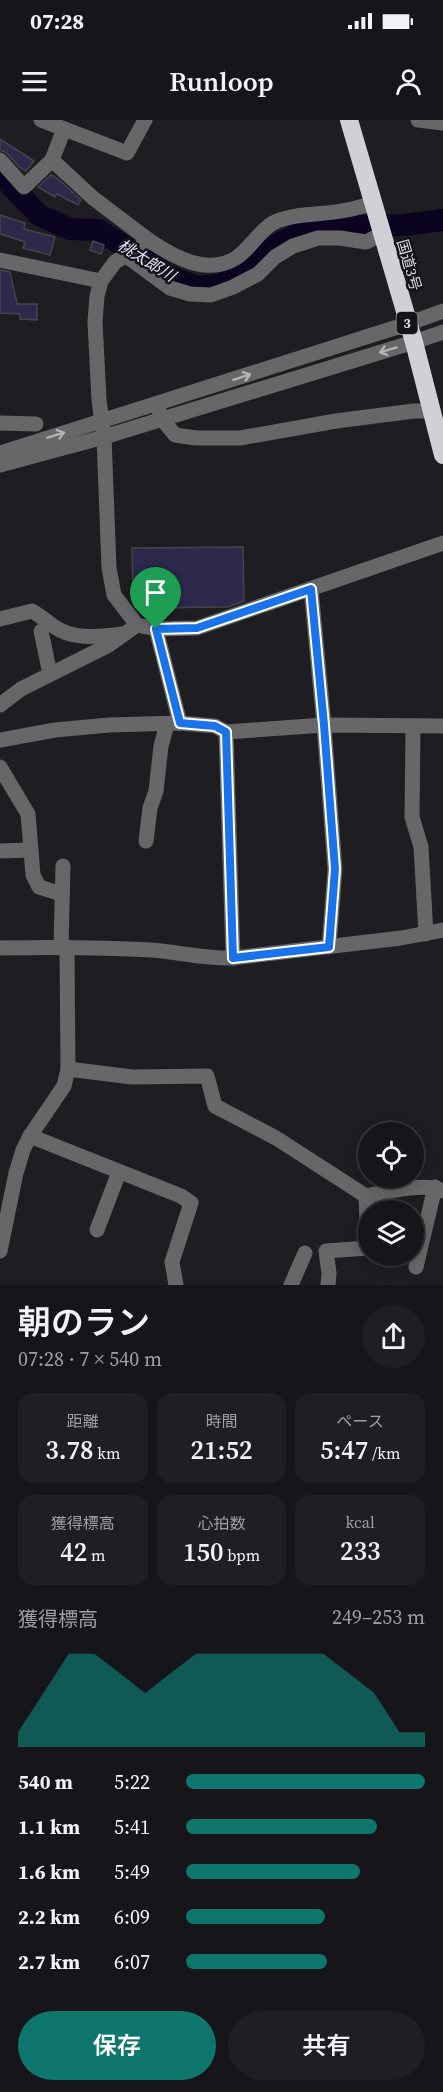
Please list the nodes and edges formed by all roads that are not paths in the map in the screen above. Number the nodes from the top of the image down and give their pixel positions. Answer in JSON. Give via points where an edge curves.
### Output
{"nodes":[{"id":1,"x":41,"y":120,"type":"edge"},
{"id":2,"x":145,"y":120,"type":"edge"},
{"id":3,"x":349,"y":120,"type":"edge"},
{"id":4,"x":418,"y":120,"type":"edge"},
{"id":5,"x":443,"y":123,"type":"edge"},
{"id":6,"x":64,"y":129,"type":"junction"},
{"id":7,"x":0,"y":160,"type":"edge"},
{"id":8,"x":52,"y":160,"type":"junction"},
{"id":9,"x":374,"y":207,"type":"junction"},
{"id":10,"x":382,"y":234,"type":"junction"},
{"id":11,"x":150,"y":241,"type":"junction"},
{"id":12,"x":125,"y":255,"type":"junction"},
{"id":13,"x":0,"y":260,"type":"edge"},
{"id":14,"x":101,"y":281,"type":"junction"},
{"id":15,"x":443,"y":311,"type":"edge"},
{"id":16,"x":408,"y":324,"type":"junction"},
{"id":17,"x":443,"y":332,"type":"edge"},
{"id":18,"x":414,"y":342,"type":"junction"},
{"id":19,"x":159,"y":411,"type":"junction"},
{"id":20,"x":431,"y":411,"type":"junction"},
{"id":21,"x":102,"y":420,"type":"junction"},
{"id":22,"x":0,"y":423,"type":"edge"},
{"id":23,"x":36,"y":423,"type":"dead end"},
{"id":24,"x":104,"y":437,"type":"junction"},
{"id":25,"x":0,"y":453,"type":"edge"},
{"id":26,"x":443,"y":455,"type":"edge"},
{"id":27,"x":0,"y":465,"type":"edge"},
{"id":28,"x":443,"y":543,"type":"edge"},
{"id":29,"x":311,"y":589,"type":"junction"},
{"id":30,"x":0,"y":619,"type":"edge"},
{"id":31,"x":131,"y":629,"type":"junction"},
{"id":32,"x":156,"y":629,"type":"junction"},
{"id":33,"x":41,"y":631,"type":"dead end"},
{"id":34,"x":50,"y":674,"type":"junction"},
{"id":35,"x":0,"y":705,"type":"edge"},
{"id":36,"x":174,"y":723,"type":"junction"},
{"id":37,"x":324,"y":725,"type":"junction"},
{"id":38,"x":443,"y":726,"type":"edge"},
{"id":39,"x":413,"y":727,"type":"junction"},
{"id":40,"x":226,"y":732,"type":"junction"},
{"id":41,"x":0,"y":740,"type":"edge"},
{"id":42,"x":0,"y":767,"type":"edge"},
{"id":43,"x":146,"y":841,"type":"dead end"},
{"id":44,"x":31,"y":850,"type":"junction"},
{"id":45,"x":0,"y":851,"type":"edge"},
{"id":46,"x":63,"y":866,"type":"dead end"},
{"id":47,"x":62,"y":894,"type":"junction"},
{"id":48,"x":443,"y":930,"type":"edge"},
{"id":49,"x":426,"y":934,"type":"junction"},
{"id":50,"x":64,"y":947,"type":"junction"},
{"id":51,"x":329,"y":947,"type":"junction"},
{"id":52,"x":0,"y":948,"type":"edge"},
{"id":53,"x":233,"y":958,"type":"junction"},
{"id":54,"x":68,"y":1069,"type":"junction"},
{"id":55,"x":30,"y":1136,"type":"junction"},
{"id":56,"x":119,"y":1172,"type":"junction"},
{"id":57,"x":439,"y":1189,"type":"edge"},
{"id":58,"x":6,"y":1193,"type":"edge"},
{"id":59,"x":366,"y":1196,"type":"junction"},
{"id":60,"x":97,"y":1230,"type":"dead end"},
{"id":61,"x":0,"y":1251,"type":"edge"},
{"id":62,"x":305,"y":1252,"type":"dead end"},
{"id":63,"x":416,"y":1267,"type":"dead end"},
{"id":64,"x":176,"y":1285,"type":"edge"},
{"id":65,"x":291,"y":1285,"type":"edge"},
{"id":66,"x":328,"y":1285,"type":"edge"}],
"edges":[{"from":1,"to":6,"type":"street"},
{"from":2,"to":6,"type":"street","via":[[128,153]]},
{"from":3,"to":9,"type":"highway","name":"国道3号","number":"3"},
{"from":4,"to":5,"type":"street"},
{"from":6,"to":8,"type":"street"},
{"from":7,"to":8,"type":"street","via":[[24,187]]},
{"from":8,"to":11,"type":"street","via":[[93,198]]},
{"from":9,"to":10,"type":"highway","name":"国道3号","number":"3"},
{"from":9,"to":11,"type":"street","via":[[273,224],[237,258],[218,264],[195,264]]},
{"from":10,"to":12,"type":"street","via":[[366,242],[318,238],[293,246],[258,274],[212,295],[170,288]]},
{"from":10,"to":16,"type":"highway","name":"国道3号","number":"3"},
{"from":11,"to":12,"type":"street"},
{"from":12,"to":14,"type":"street"},
{"from":13,"to":14,"type":"street"},
{"from":14,"to":21,"type":"street","via":[[95,322]]},
{"from":15,"to":16,"type":"street"},
{"from":16,"to":18,"type":"highway","name":"国道3号","number":"3"},
{"from":19,"to":16,"type":"street","one_way":true},
{"from":17,"to":18,"type":"street"},
{"from":18,"to":19,"type":"street","one_way":true},
{"from":18,"to":20,"type":"highway","name":"国道3号","number":"3"},
{"from":19,"to":20,"type":"street","via":[[175,435],[240,438],[336,421]]},
{"from":19,"to":21,"type":"street"},
{"from":19,"to":24,"type":"street"},
{"from":20,"to":26,"type":"highway","name":"国道3号","number":"3"},
{"from":21,"to":24,"type":"street"},
{"from":25,"to":21,"type":"street","one_way":true},
{"from":22,"to":23,"type":"street"},
{"from":24,"to":27,"type":"street"},
{"from":24,"to":31,"type":"street","via":[[110,568],[114,595]]},
{"from":28,"to":29,"type":"street"},
{"from":29,"to":32,"type":"street","via":[[197,628]]},
{"from":29,"to":37,"type":"street"},
{"from":30,"to":31,"type":"street","via":[[32,611],[61,631],[97,637]]},
{"from":31,"to":32,"type":"street"},
{"from":31,"to":34,"type":"street","via":[[109,645]]},
{"from":32,"to":36,"type":"street"},
{"from":33,"to":34,"type":"street"},
{"from":34,"to":35,"type":"street"},
{"from":36,"to":40,"type":"street","via":[[215,726]]},
{"from":36,"to":41,"type":"street","via":[[55,730]]},
{"from":36,"to":43,"type":"street","via":[[161,746]]},
{"from":37,"to":39,"type":"street"},
{"from":37,"to":40,"type":"street"},
{"from":37,"to":51,"type":"street","via":[[335,869]]},
{"from":38,"to":39,"type":"street"},
{"from":39,"to":49,"type":"street","via":[[412,818],[421,847]]},
{"from":40,"to":53,"type":"street"},
{"from":42,"to":44,"type":"street","via":[[28,814]]},
{"from":44,"to":45,"type":"street"},
{"from":44,"to":47,"type":"street","via":[[33,875],[39,887]]},
{"from":46,"to":47,"type":"street"},
{"from":47,"to":50,"type":"street"},
{"from":48,"to":49,"type":"street"},
{"from":49,"to":51,"type":"street"},
{"from":50,"to":52,"type":"street"},
{"from":50,"to":53,"type":"street"},
{"from":50,"to":54,"type":"street"},
{"from":51,"to":53,"type":"street"},
{"from":54,"to":55,"type":"street","via":[[64,1086]]},
{"from":54,"to":59,"type":"street","via":[[132,1077],[207,1076],[215,1106],[276,1138]]},
{"from":55,"to":56,"type":"street"},
{"from":55,"to":58,"type":"street"},
{"from":56,"to":60,"type":"street"},
{"from":56,"to":64,"type":"street","via":[[191,1203],[172,1262]]},
{"from":57,"to":59,"type":"street"},
{"from":57,"to":63,"type":"street"},
{"from":58,"to":61,"type":"street"},
{"from":59,"to":66,"type":"street","via":[[368,1248],[326,1251]]},
{"from":62,"to":65,"type":"street"}]}
